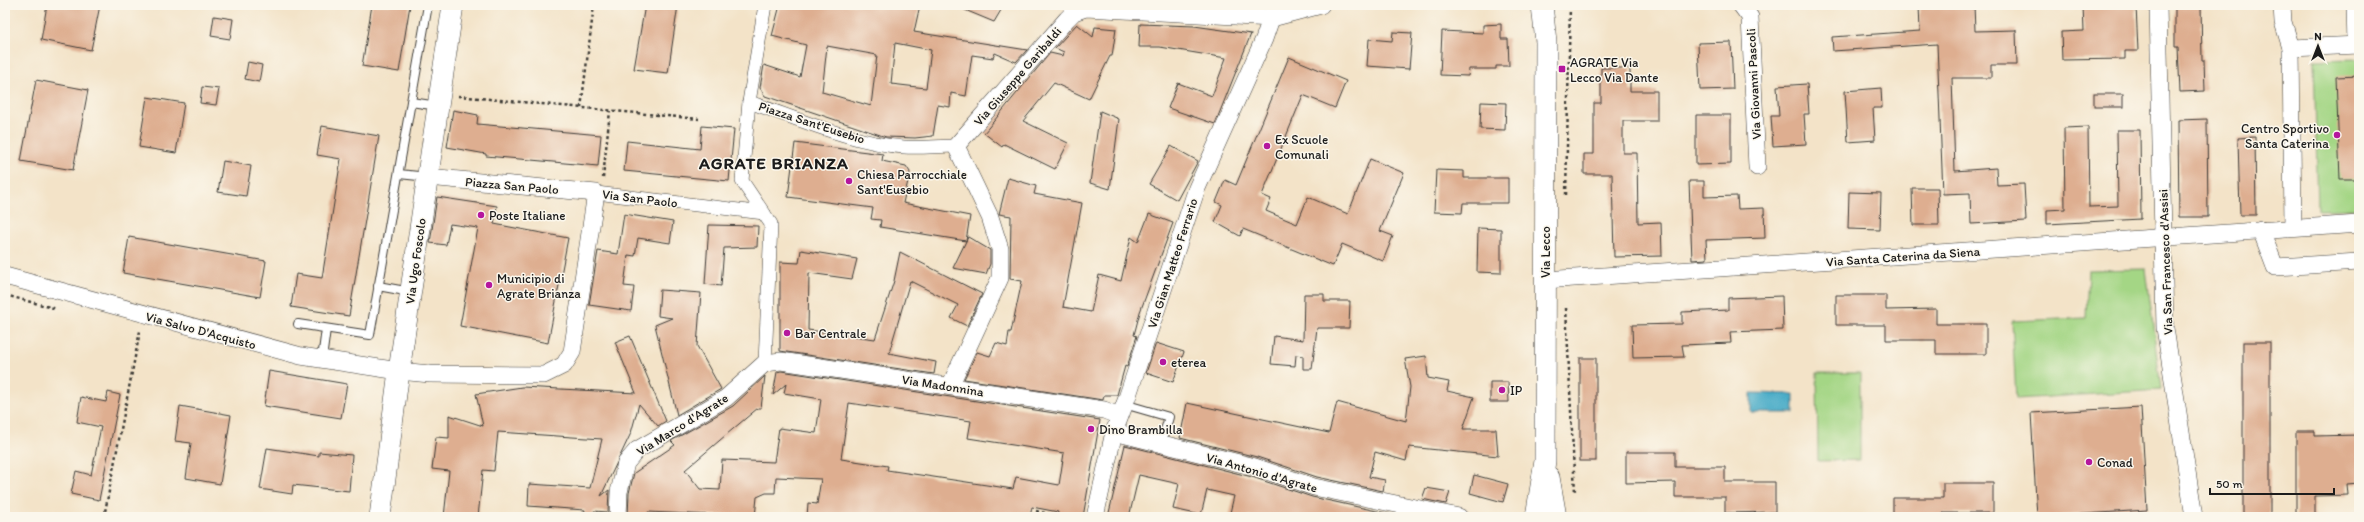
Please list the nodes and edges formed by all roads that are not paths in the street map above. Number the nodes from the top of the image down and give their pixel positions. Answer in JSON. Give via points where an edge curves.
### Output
{"nodes":[{"id":1,"x":428,"y":5,"type":"edge"},
{"id":2,"x":453,"y":5,"type":"edge"},
{"id":3,"x":765,"y":5,"type":"edge"},
{"id":4,"x":1321,"y":5,"type":"edge"},
{"id":5,"x":1542,"y":5,"type":"edge"},
{"id":6,"x":1556,"y":5,"type":"edge"},
{"id":7,"x":1740,"y":5,"type":"edge"},
{"id":8,"x":2158,"y":5,"type":"edge"},
{"id":9,"x":2282,"y":5,"type":"edge"},
{"id":10,"x":2355,"y":5,"type":"edge"},
{"id":11,"x":1274,"y":11,"type":"edge"},
{"id":12,"x":1546,"y":42,"type":"junction"},
{"id":13,"x":2358,"y":45,"type":"edge"},
{"id":14,"x":2291,"y":48,"type":"junction"},
{"id":15,"x":439,"y":100,"type":"junction"},
{"id":16,"x":411,"y":102,"type":"junction"},
{"id":17,"x":749,"y":102,"type":"junction"},
{"id":18,"x":956,"y":146,"type":"junction"},
{"id":19,"x":1757,"y":167,"type":"dead end"},
{"id":20,"x":399,"y":174,"type":"junction"},
{"id":21,"x":428,"y":177,"type":"junction"},
{"id":22,"x":599,"y":193,"type":"junction"},
{"id":23,"x":767,"y":218,"type":"junction"},
{"id":24,"x":2359,"y":224,"type":"edge"},
{"id":25,"x":2293,"y":228,"type":"junction"},
{"id":26,"x":2261,"y":230,"type":"junction"},
{"id":27,"x":2164,"y":238,"type":"junction"},
{"id":28,"x":2359,"y":262,"type":"edge"},
{"id":29,"x":5,"y":276,"type":"edge"},
{"id":30,"x":1555,"y":280,"type":"junction"},
{"id":31,"x":378,"y":286,"type":"junction"},
{"id":32,"x":411,"y":292,"type":"junction"},
{"id":33,"x":298,"y":324,"type":"dead end"},
{"id":34,"x":326,"y":329,"type":"junction"},
{"id":35,"x":322,"y":359,"type":"junction"},
{"id":36,"x":765,"y":363,"type":"junction"},
{"id":37,"x":399,"y":371,"type":"junction"},
{"id":38,"x":950,"y":386,"type":"junction"},
{"id":39,"x":1119,"y":417,"type":"junction"},
{"id":40,"x":1161,"y":444,"type":"junction"},
{"id":41,"x":1545,"y":461,"type":"junction"},
{"id":42,"x":1411,"y":513,"type":"edge"},
{"id":43,"x":380,"y":517,"type":"edge"},
{"id":44,"x":618,"y":517,"type":"edge"},
{"id":45,"x":1095,"y":517,"type":"edge"},
{"id":46,"x":1459,"y":517,"type":"edge"},
{"id":47,"x":1536,"y":517,"type":"edge"},
{"id":48,"x":1542,"y":517,"type":"edge"},
{"id":49,"x":1551,"y":517,"type":"edge"},
{"id":50,"x":1556,"y":517,"type":"edge"},
{"id":51,"x":2194,"y":517,"type":"edge"}],
"edges":[{"from":1,"to":16,"type":"lane"},
{"from":2,"to":15,"type":"street","name":"Via Ugo Foscolo"},
{"from":3,"to":17,"type":"street"},
{"from":4,"to":11,"type":"street","name":"Via Giuseppe Garibaldi"},
{"from":5,"to":12,"type":"street","name":"Via Lecco"},
{"from":6,"to":12,"type":"street","name":"Via Lecco"},
{"from":7,"to":19,"type":"street","name":"Via Giovanni Pascoli","via":[[1750,17]]},
{"from":8,"to":27,"type":"street","name":"Via San Francesco d'Assisi"},
{"from":9,"to":14,"type":"street","via":[[2283,22]]},
{"from":10,"to":13,"type":"street"},
{"from":11,"to":18,"type":"street","name":"Via Giuseppe Garibaldi","via":[[1086,8],[1074,12]]},
{"from":11,"to":39,"type":"street","name":"Via Gian Matteo Ferrario","via":[[1197,188]]},
{"from":12,"to":30,"type":"street","name":"Via Lecco"},
{"from":13,"to":14,"type":"street"},
{"from":14,"to":25,"type":"street"},
{"from":15,"to":16,"type":"lane"},
{"from":15,"to":21,"type":"street","name":"Via Ugo Foscolo"},
{"from":16,"to":20,"type":"lane"},
{"from":17,"to":18,"type":"street","name":"Piazza Sant'Eusebio","via":[[832,130],[879,142],[904,147]]},
{"from":17,"to":23,"type":"street","name":"Piazza Sant'Eusebio","via":[[742,181]]},
{"from":18,"to":38,"type":"street","via":[[990,217],[1000,249],[1000,278]]},
{"from":20,"to":21,"type":"lane"},
{"from":20,"to":31,"type":"lane"},
{"from":21,"to":22,"type":"street","name":"Piazza San Paolo"},
{"from":21,"to":32,"type":"street","name":"Via Ugo Foscolo"},
{"from":22,"to":23,"type":"street","name":"Via San Paolo"},
{"from":22,"to":37,"type":"street","name":"Via San Paolo","via":[[572,352],[564,366],[544,375],[430,374]]},
{"from":23,"to":36,"type":"street"},
{"from":24,"to":25,"type":"street","name":"Via Santa Caterina da Siena"},
{"from":25,"to":26,"type":"street","name":"Via Santa Caterina da Siena"},
{"from":26,"to":27,"type":"street","name":"Via Santa Caterina da Siena"},
{"from":26,"to":28,"type":"street","via":[[2275,267]]},
{"from":27,"to":30,"type":"street","name":"Via Santa Caterina da Siena"},
{"from":27,"to":51,"type":"street","name":"Via San Francesco d'Assisi","via":[[2165,328]]},
{"from":29,"to":35,"type":"street","name":"Via Salvo D'Acquisto","via":[[271,349]]},
{"from":30,"to":41,"type":"street","name":"Via Lecco"},
{"from":31,"to":32,"type":"lane"},
{"from":31,"to":34,"type":"lane","via":[[370,335]]},
{"from":32,"to":37,"type":"street","name":"Via Ugo Foscolo"},
{"from":33,"to":34,"type":"lane"},
{"from":34,"to":35,"type":"lane"},
{"from":35,"to":37,"type":"street","name":"Via Salvo D'Acquisto"},
{"from":36,"to":38,"type":"street","name":"Via Madonnina","via":[[781,361]]},
{"from":36,"to":44,"type":"street","name":"Via Marco d'Agrate","via":[[726,398],[637,450],[626,463],[619,492]]},
{"from":37,"to":43,"type":"street","name":"Via Ugo Foscolo"},
{"from":38,"to":39,"type":"street","name":"Via Madonnina","via":[[1104,410]]},
{"from":39,"to":40,"type":"street","name":"Via Antonio d'Agrate"},
{"from":39,"to":40,"type":"lane","via":[[1169,417]]},
{"from":39,"to":45,"type":"street","name":"Via Gian Matteo Ferrario"},
{"from":40,"to":42,"type":"street","name":"Via Antonio d'Agrate","via":[[1255,467],[1314,487]]},
{"from":41,"to":47,"type":"street","name":"Via Lecco"},
{"from":41,"to":50,"type":"street","name":"Via Lecco"},
{"from":42,"to":46,"type":"street","name":"Via Antonio d'Agrate"},
{"from":48,"to":49,"type":"street"}]}
